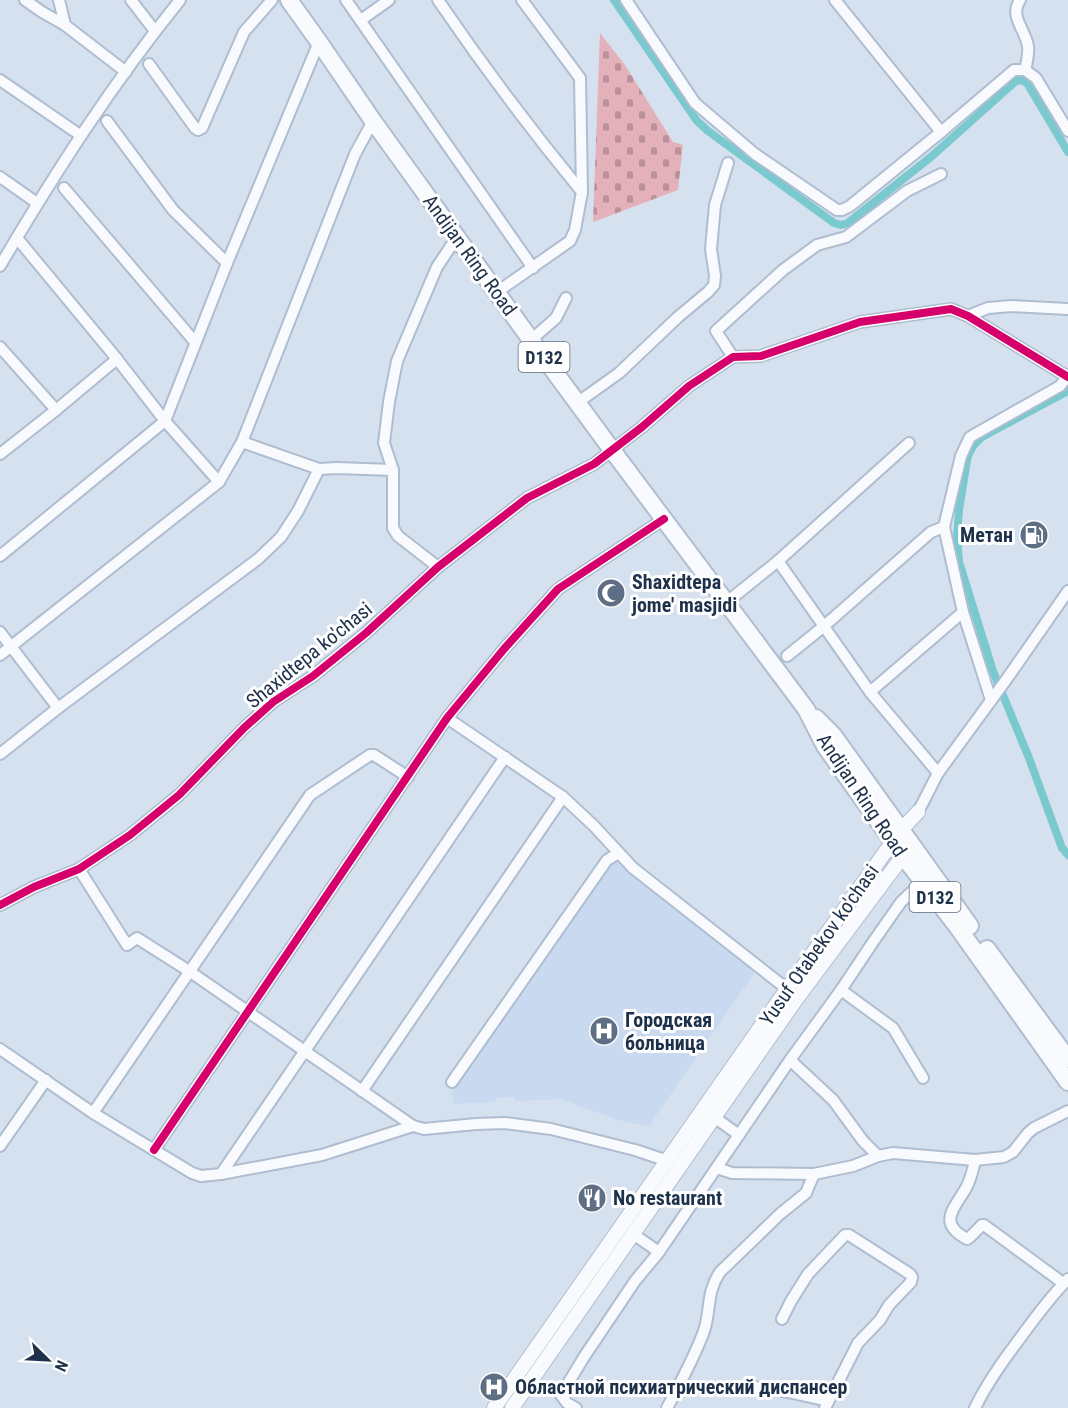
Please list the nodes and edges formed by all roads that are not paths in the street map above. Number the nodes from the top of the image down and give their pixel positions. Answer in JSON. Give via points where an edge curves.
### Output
{"nodes":[{"id":1,"x":25,"y":0,"type":"edge"},
{"id":2,"x":59,"y":0,"type":"edge"},
{"id":3,"x":131,"y":0,"type":"edge"},
{"id":4,"x":180,"y":0,"type":"edge"},
{"id":5,"x":272,"y":0,"type":"edge"},
{"id":6,"x":289,"y":0,"type":"edge"},
{"id":7,"x":346,"y":0,"type":"edge"},
{"id":8,"x":389,"y":0,"type":"edge"},
{"id":9,"x":438,"y":0,"type":"edge"},
{"id":10,"x":522,"y":0,"type":"edge"},
{"id":11,"x":626,"y":0,"type":"edge"},
{"id":12,"x":835,"y":0,"type":"edge"},
{"id":13,"x":1020,"y":0,"type":"edge"},
{"id":14,"x":361,"y":20,"type":"junction"},
{"id":15,"x":65,"y":25,"type":"junction"},
{"id":16,"x":155,"y":31,"type":"junction"},
{"id":17,"x":319,"y":42,"type":"junction"},
{"id":18,"x":149,"y":64,"type":"dead end"},
{"id":19,"x":1025,"y":70,"type":"junction"},
{"id":20,"x":126,"y":72,"type":"junction"},
{"id":21,"x":0,"y":80,"type":"edge"},
{"id":22,"x":107,"y":121,"type":"dead end"},
{"id":23,"x":373,"y":122,"type":"junction"},
{"id":24,"x":1068,"y":131,"type":"edge"},
{"id":25,"x":941,"y":132,"type":"junction"},
{"id":26,"x":80,"y":135,"type":"junction"},
{"id":27,"x":728,"y":163,"type":"dead end"},
{"id":28,"x":941,"y":174,"type":"dead end"},
{"id":29,"x":0,"y":177,"type":"edge"},
{"id":30,"x":64,"y":188,"type":"dead end"},
{"id":31,"x":582,"y":192,"type":"junction"},
{"id":32,"x":37,"y":203,"type":"junction"},
{"id":33,"x":457,"y":237,"type":"junction"},
{"id":34,"x":17,"y":238,"type":"junction"},
{"id":35,"x":227,"y":263,"type":"junction"},
{"id":36,"x":0,"y":266,"type":"edge"},
{"id":37,"x":533,"y":267,"type":"junction"},
{"id":38,"x":496,"y":292,"type":"junction"},
{"id":39,"x":566,"y":298,"type":"dead end"},
{"id":40,"x":1068,"y":309,"type":"edge"},
{"id":41,"x":968,"y":316,"type":"junction"},
{"id":42,"x":531,"y":340,"type":"junction"},
{"id":43,"x":195,"y":342,"type":"junction"},
{"id":44,"x":0,"y":347,"type":"edge"},
{"id":45,"x":733,"y":357,"type":"junction"},
{"id":46,"x":117,"y":359,"type":"junction"},
{"id":47,"x":1068,"y":377,"type":"edge"},
{"id":48,"x":577,"y":403,"type":"junction"},
{"id":49,"x":56,"y":410,"type":"junction"},
{"id":50,"x":165,"y":421,"type":"junction"},
{"id":51,"x":242,"y":442,"type":"junction"},
{"id":52,"x":909,"y":443,"type":"dead end"},
{"id":53,"x":612,"y":450,"type":"junction"},
{"id":54,"x":0,"y":454,"type":"edge"},
{"id":55,"x":319,"y":469,"type":"junction"},
{"id":56,"x":393,"y":470,"type":"junction"},
{"id":57,"x":219,"y":482,"type":"junction"},
{"id":58,"x":664,"y":519,"type":"junction"},
{"id":59,"x":944,"y":527,"type":"junction"},
{"id":60,"x":0,"y":556,"type":"edge"},
{"id":61,"x":778,"y":561,"type":"junction"},
{"id":62,"x":438,"y":567,"type":"junction"},
{"id":63,"x":1068,"y":591,"type":"edge"},
{"id":64,"x":726,"y":602,"type":"junction"},
{"id":65,"x":1065,"y":604,"type":"edge"},
{"id":66,"x":963,"y":612,"type":"junction"},
{"id":67,"x":823,"y":627,"type":"junction"},
{"id":68,"x":0,"y":632,"type":"edge"},
{"id":69,"x":11,"y":646,"type":"junction"},
{"id":70,"x":0,"y":655,"type":"edge"},
{"id":71,"x":787,"y":656,"type":"dead end"},
{"id":72,"x":870,"y":692,"type":"junction"},
{"id":73,"x":992,"y":698,"type":"junction"},
{"id":74,"x":58,"y":708,"type":"junction"},
{"id":75,"x":447,"y":718,"type":"junction"},
{"id":76,"x":0,"y":754,"type":"edge"},
{"id":77,"x":505,"y":757,"type":"junction"},
{"id":78,"x":938,"y":773,"type":"junction"},
{"id":79,"x":408,"y":777,"type":"junction"},
{"id":80,"x":563,"y":797,"type":"junction"},
{"id":81,"x":918,"y":812,"type":"joint"},
{"id":82,"x":902,"y":842,"type":"junction"},
{"id":83,"x":619,"y":853,"type":"junction"},
{"id":84,"x":79,"y":869,"type":"junction"},
{"id":85,"x":923,"y":881,"type":"junction"},
{"id":86,"x":0,"y":905,"type":"edge"},
{"id":87,"x":189,"y":971,"type":"junction"},
{"id":88,"x":787,"y":989,"type":"junction"},
{"id":89,"x":841,"y":990,"type":"junction"},
{"id":90,"x":247,"y":1011,"type":"junction"},
{"id":91,"x":0,"y":1049,"type":"edge"},
{"id":92,"x":304,"y":1051,"type":"junction"},
{"id":93,"x":1068,"y":1059,"type":"edge"},
{"id":94,"x":790,"y":1060,"type":"junction"},
{"id":95,"x":923,"y":1078,"type":"dead end"},
{"id":96,"x":46,"y":1080,"type":"junction"},
{"id":97,"x":452,"y":1082,"type":"dead end"},
{"id":98,"x":1068,"y":1082,"type":"edge"},
{"id":99,"x":362,"y":1091,"type":"junction"},
{"id":100,"x":1068,"y":1111,"type":"edge"},
{"id":101,"x":93,"y":1113,"type":"junction"},
{"id":102,"x":714,"y":1117,"type":"junction"},
{"id":103,"x":413,"y":1126,"type":"junction"},
{"id":104,"x":739,"y":1135,"type":"junction"},
{"id":105,"x":0,"y":1146,"type":"edge"},
{"id":106,"x":154,"y":1150,"type":"junction"},
{"id":107,"x":878,"y":1156,"type":"junction"},
{"id":108,"x":975,"y":1160,"type":"junction"},
{"id":109,"x":668,"y":1161,"type":"junction"},
{"id":110,"x":717,"y":1168,"type":"junction"},
{"id":111,"x":221,"y":1174,"type":"junction"},
{"id":112,"x":814,"y":1174,"type":"junction"},
{"id":113,"x":633,"y":1234,"type":"junction"},
{"id":114,"x":659,"y":1252,"type":"junction"},
{"id":115,"x":1066,"y":1281,"type":"edge"},
{"id":116,"x":782,"y":1319,"type":"dead end"},
{"id":117,"x":680,"y":1385,"type":"junction"},
{"id":118,"x":826,"y":1405,"type":"edge"},
{"id":119,"x":567,"y":1406,"type":"edge"},
{"id":120,"x":494,"y":1408,"type":"edge"},
{"id":121,"x":512,"y":1408,"type":"edge"},
{"id":122,"x":667,"y":1408,"type":"edge"},
{"id":123,"x":975,"y":1408,"type":"edge"}],
"edges":[{"from":1,"to":15,"type":"street"},
{"from":2,"to":15,"type":"street"},
{"from":3,"to":16,"type":"street"},
{"from":4,"to":16,"type":"street"},
{"from":5,"to":18,"type":"street","via":[[244,32],[202,128],[195,128]]},
{"from":6,"to":17,"type":"highway","name":"Andijan Ring Road","number":"D132"},
{"from":7,"to":14,"type":"street"},
{"from":8,"to":14,"type":"street"},
{"from":9,"to":31,"type":"street"},
{"from":10,"to":31,"type":"street","via":[[580,78]]},
{"from":11,"to":25,"type":"street","via":[[695,103],[755,154],[837,210],[850,206]]},
{"from":12,"to":25,"type":"street"},
{"from":13,"to":19,"type":"street","via":[[1015,12],[1028,45]]},
{"from":14,"to":37,"type":"street"},
{"from":15,"to":20,"type":"street"},
{"from":16,"to":20,"type":"street"},
{"from":17,"to":23,"type":"highway","name":"Andijan Ring Road","number":"D132"},
{"from":17,"to":35,"type":"street"},
{"from":19,"to":24,"type":"street","via":[[1036,78]]},
{"from":19,"to":25,"type":"street","via":[[1014,70]]},
{"from":20,"to":26,"type":"street"},
{"from":21,"to":26,"type":"street"},
{"from":22,"to":35,"type":"street","via":[[173,210]]},
{"from":23,"to":33,"type":"highway","name":"Andijan Ring Road","number":"D132"},
{"from":23,"to":51,"type":"street","via":[[355,154]]},
{"from":26,"to":32,"type":"street"},
{"from":27,"to":48,"type":"street","via":[[715,205],[711,249],[714,285],[619,373]]},
{"from":28,"to":45,"type":"street","via":[[907,190],[846,237],[817,244],[783,270],[716,331]]},
{"from":29,"to":32,"type":"street"},
{"from":30,"to":43,"type":"street"},
{"from":31,"to":37,"type":"street","via":[[570,241]]},
{"from":32,"to":34,"type":"street"},
{"from":33,"to":38,"type":"highway","name":"Andijan Ring Road","number":"D132"},
{"from":33,"to":56,"type":"street","via":[[437,267],[398,361],[384,443]]},
{"from":34,"to":36,"type":"street"},
{"from":34,"to":46,"type":"street"},
{"from":35,"to":43,"type":"street"},
{"from":37,"to":38,"type":"street"},
{"from":38,"to":42,"type":"highway","name":"Andijan Ring Road","number":"D132"},
{"from":39,"to":42,"type":"street","via":[[556,318]]},
{"from":40,"to":41,"type":"street","via":[[1011,306],[988,308]]},
{"from":41,"to":45,"type":"street","via":[[951,309],[860,322],[761,356]]},
{"from":41,"to":47,"type":"street"},
{"from":42,"to":48,"type":"highway","name":"Andijan Ring Road","number":"D132"},
{"from":43,"to":50,"type":"street"},
{"from":44,"to":49,"type":"street"},
{"from":45,"to":53,"type":"street","name":"Shaxidtepa ko'chasi","via":[[689,386]]},
{"from":46,"to":49,"type":"street"},
{"from":46,"to":50,"type":"street"},
{"from":47,"to":59,"type":"street","via":[[1060,386],[970,437],[961,456]]},
{"from":48,"to":53,"type":"highway","name":"Andijan Ring Road","number":"D132"},
{"from":49,"to":54,"type":"street"},
{"from":50,"to":57,"type":"street"},
{"from":50,"to":60,"type":"street"},
{"from":51,"to":55,"type":"street"},
{"from":51,"to":57,"type":"street"},
{"from":52,"to":61,"type":"street"},
{"from":53,"to":58,"type":"highway","name":"Andijan Ring Road","number":"D132"},
{"from":53,"to":62,"type":"street","name":"Shaxidtepa ko'chasi","via":[[594,464],[527,498]]},
{"from":55,"to":56,"type":"street"},
{"from":55,"to":74,"type":"street","via":[[281,537],[258,559]]},
{"from":56,"to":62,"type":"street","via":[[393,528]]},
{"from":57,"to":69,"type":"street"},
{"from":58,"to":64,"type":"highway","name":"Andijan Ring Road","number":"D132"},
{"from":58,"to":75,"type":"street","via":[[558,589]]},
{"from":59,"to":66,"type":"street"},
{"from":59,"to":67,"type":"street","via":[[931,532]]},
{"from":61,"to":64,"type":"street"},
{"from":61,"to":67,"type":"street"},
{"from":62,"to":84,"type":"street","name":"Shaxidtepa ko'chasi","via":[[322,669],[273,702],[180,795]]},
{"from":63,"to":65,"type":"street"},
{"from":64,"to":82,"type":"highway","name":"Andijan Ring Road","number":"D132","via":[[806,709],[825,746]]},
{"from":65,"to":73,"type":"street"},
{"from":66,"to":72,"type":"street"},
{"from":66,"to":73,"type":"street"},
{"from":67,"to":71,"type":"street"},
{"from":67,"to":72,"type":"street"},
{"from":68,"to":69,"type":"street"},
{"from":69,"to":70,"type":"street"},
{"from":69,"to":74,"type":"street"},
{"from":72,"to":78,"type":"street"},
{"from":73,"to":78,"type":"street"},
{"from":74,"to":76,"type":"street"},
{"from":75,"to":77,"type":"street"},
{"from":75,"to":79,"type":"street"},
{"from":77,"to":80,"type":"street"},
{"from":77,"to":92,"type":"street"},
{"from":78,"to":81,"type":"street"},
{"from":79,"to":87,"type":"street","via":[[369,755],[310,795]]},
{"from":79,"to":90,"type":"street"},
{"from":80,"to":83,"type":"street"},
{"from":80,"to":99,"type":"street"},
{"from":81,"to":82,"type":"main road","name":"Yusuf Otabekov ko'chasi"},
{"from":82,"to":85,"type":"highway","name":"Andijan Ring Road","number":"D132"},
{"from":82,"to":88,"type":"main road","name":"Yusuf Otabekov ko'chasi"},
{"from":82,"to":93,"type":"highway","name":"Andijan Ring Road","number":"D132"},
{"from":82,"to":102,"type":"main road","name":"Yusuf Otabekov ko'chasi"},
{"from":83,"to":88,"type":"street"},
{"from":83,"to":97,"type":"street","via":[[607,860]]},
{"from":84,"to":86,"type":"street","name":"Shaxidtepa ko'chasi"},
{"from":84,"to":87,"type":"street","via":[[127,945],[137,938]]},
{"from":85,"to":89,"type":"street","via":[[901,902]]},
{"from":85,"to":98,"type":"highway","name":"Andijan Ring Road","number":"D132"},
{"from":87,"to":90,"type":"street"},
{"from":87,"to":101,"type":"street"},
{"from":88,"to":109,"type":"main road","name":"Yusuf Otabekov ko'chasi"},
{"from":89,"to":94,"type":"street"},
{"from":89,"to":95,"type":"street","via":[[893,1028]]},
{"from":90,"to":92,"type":"street"},
{"from":90,"to":106,"type":"street"},
{"from":91,"to":96,"type":"street"},
{"from":92,"to":99,"type":"street"},
{"from":92,"to":111,"type":"street"},
{"from":94,"to":104,"type":"street"},
{"from":94,"to":107,"type":"street","via":[[833,1100]]},
{"from":96,"to":101,"type":"street"},
{"from":96,"to":105,"type":"street"},
{"from":99,"to":103,"type":"street"},
{"from":100,"to":108,"type":"street","via":[[1034,1128],[1010,1155]]},
{"from":101,"to":106,"type":"street"},
{"from":102,"to":104,"type":"street"},
{"from":102,"to":113,"type":"main road","name":"Yusuf Otabekov ko'chasi"},
{"from":103,"to":109,"type":"street","via":[[424,1129],[505,1123],[551,1129]]},
{"from":103,"to":111,"type":"street","via":[[322,1155]]},
{"from":104,"to":110,"type":"street"},
{"from":106,"to":111,"type":"street","via":[[196,1176]]},
{"from":107,"to":108,"type":"street","via":[[893,1153]]},
{"from":107,"to":112,"type":"street"},
{"from":108,"to":115,"type":"street","via":[[967,1187],[951,1214],[951,1227],[967,1239],[984,1225]]},
{"from":109,"to":120,"type":"main road","name":"Yusuf Otabekov ko'chasi"},
{"from":110,"to":112,"type":"street","via":[[732,1173]]},
{"from":110,"to":114,"type":"street"},
{"from":112,"to":117,"type":"street","via":[[806,1193],[714,1281],[705,1329]]},
{"from":113,"to":114,"type":"street"},
{"from":113,"to":121,"type":"main road","name":"Yusuf Otabekov ko'chasi"},
{"from":114,"to":119,"type":"street","via":[[565,1386],[561,1395]]},
{"from":115,"to":123,"type":"street","via":[[1043,1305],[998,1367]]},
{"from":116,"to":118,"type":"street","via":[[808,1274],[845,1235],[912,1277],[858,1343]]},
{"from":117,"to":118,"type":"street","via":[[751,1388],[800,1395]]},
{"from":117,"to":122,"type":"street"}]}
